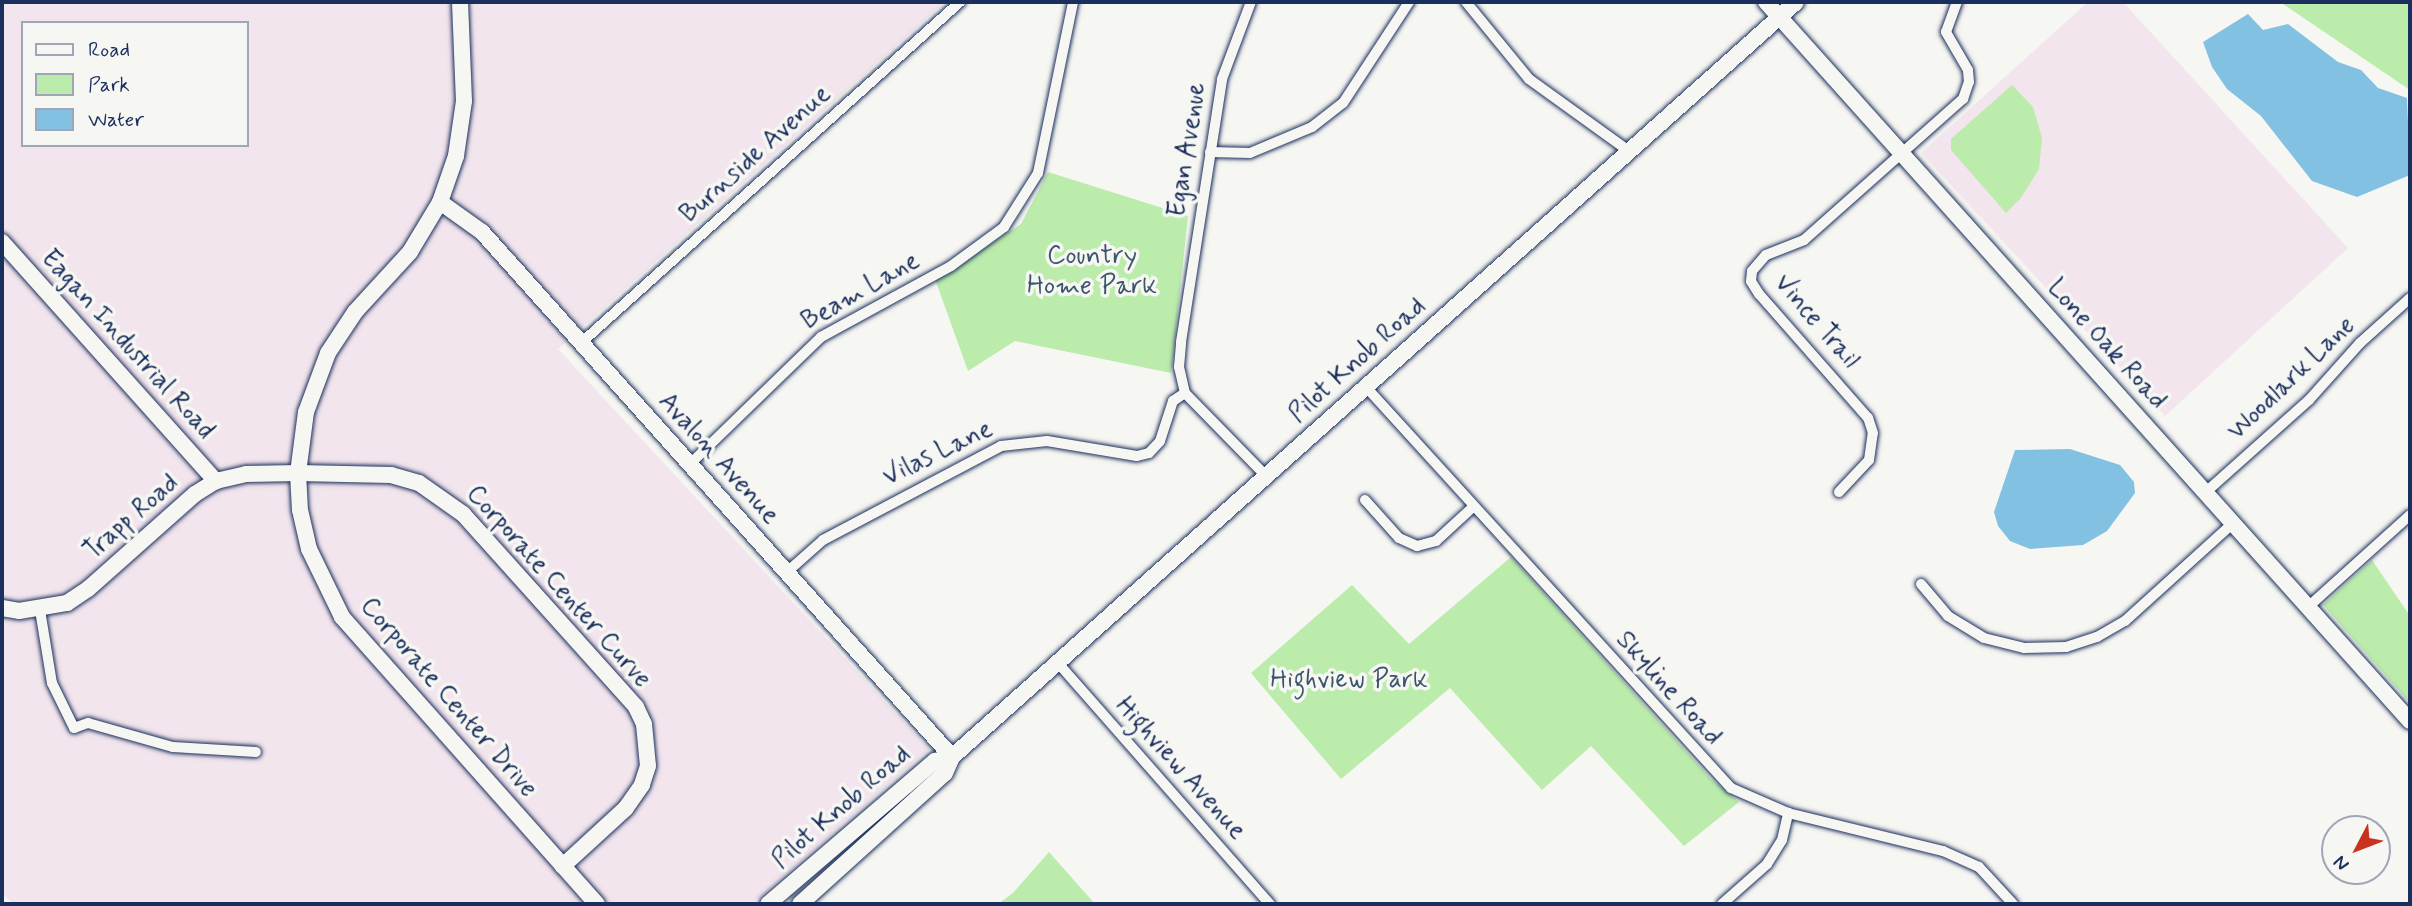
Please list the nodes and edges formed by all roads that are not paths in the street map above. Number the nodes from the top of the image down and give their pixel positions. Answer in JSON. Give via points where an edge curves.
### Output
{"nodes":[{"id":1,"x":460,"y":2,"type":"edge"},
{"id":2,"x":960,"y":2,"type":"edge"},
{"id":3,"x":1073,"y":2,"type":"edge"},
{"id":4,"x":1251,"y":2,"type":"edge"},
{"id":5,"x":1409,"y":2,"type":"edge"},
{"id":6,"x":1466,"y":2,"type":"edge"},
{"id":7,"x":1766,"y":2,"type":"edge"},
{"id":8,"x":1796,"y":2,"type":"edge"},
{"id":9,"x":1957,"y":2,"type":"edge"},
{"id":10,"x":1779,"y":16,"type":"junction"},
{"id":11,"x":1629,"y":151,"type":"junction"},
{"id":12,"x":1210,"y":152,"type":"junction"},
{"id":13,"x":1903,"y":154,"type":"junction"},
{"id":14,"x":440,"y":202,"type":"junction"},
{"id":15,"x":2,"y":242,"type":"edge"},
{"id":16,"x":2410,"y":298,"type":"edge"},
{"id":17,"x":581,"y":343,"type":"junction"},
{"id":18,"x":1366,"y":387,"type":"junction"},
{"id":19,"x":1185,"y":393,"type":"junction"},
{"id":20,"x":690,"y":464,"type":"junction"},
{"id":21,"x":298,"y":473,"type":"junction"},
{"id":22,"x":1266,"y":476,"type":"junction"},
{"id":23,"x":216,"y":481,"type":"junction"},
{"id":24,"x":1839,"y":492,"type":"dead end"},
{"id":25,"x":2206,"y":492,"type":"junction"},
{"id":26,"x":1365,"y":500,"type":"dead end"},
{"id":27,"x":1473,"y":507,"type":"junction"},
{"id":28,"x":2410,"y":517,"type":"edge"},
{"id":29,"x":2233,"y":523,"type":"junction"},
{"id":30,"x":787,"y":572,"type":"junction"},
{"id":31,"x":1921,"y":584,"type":"dead end"},
{"id":32,"x":2308,"y":607,"type":"junction"},
{"id":33,"x":2,"y":608,"type":"edge"},
{"id":34,"x":40,"y":610,"type":"junction"},
{"id":35,"x":1058,"y":663,"type":"junction"},
{"id":36,"x":2410,"y":721,"type":"edge"},
{"id":37,"x":256,"y":752,"type":"dead end"},
{"id":38,"x":952,"y":757,"type":"junction"},
{"id":39,"x":881,"y":807,"type":"junction"},
{"id":40,"x":1788,"y":813,"type":"junction"},
{"id":41,"x":894,"y":820,"type":"junction"},
{"id":42,"x":563,"y":866,"type":"junction"},
{"id":43,"x":597,"y":904,"type":"edge"},
{"id":44,"x":768,"y":904,"type":"edge"},
{"id":45,"x":800,"y":904,"type":"edge"},
{"id":46,"x":1270,"y":904,"type":"edge"},
{"id":47,"x":1723,"y":904,"type":"edge"},
{"id":48,"x":2013,"y":904,"type":"edge"}],
"edges":[{"from":1,"to":14,"type":"street","name":"Corporate Center Drive","via":[[464,101],[456,156]]},
{"from":2,"to":17,"type":"street","name":"Burnside Avenue"},
{"from":3,"to":20,"type":"street","name":"Beam Lane","via":[[1038,173],[1003,227],[951,266],[821,338]]},
{"from":4,"to":12,"type":"street","name":"Egan Avenue","via":[[1222,79]]},
{"from":5,"to":12,"type":"street","via":[[1343,103],[1312,127],[1250,153]]},
{"from":6,"to":11,"type":"street","via":[[1529,79]]},
{"from":7,"to":10,"type":"street","name":"Lone Oak Road"},
{"from":8,"to":10,"type":"street","name":"Pilot Knob Road"},
{"from":9,"to":13,"type":"street","via":[[1946,32],[1968,70],[1966,94]]},
{"from":10,"to":11,"type":"street","name":"Pilot Knob Road"},
{"from":10,"to":13,"type":"street","name":"Lone Oak Road"},
{"from":11,"to":18,"type":"street","name":"Pilot Knob Road"},
{"from":12,"to":19,"type":"street","name":"Egan Avenue","via":[[1179,367]]},
{"from":13,"to":24,"type":"street","name":"Vince Trail","via":[[1804,240],[1766,255],[1752,271],[1751,281],[1759,294],[1868,418],[1873,433],[1869,460]]},
{"from":13,"to":25,"type":"street","name":"Lone Oak Road"},
{"from":14,"to":17,"type":"street","name":"Avalon Avenue","via":[[482,232]]},
{"from":14,"to":21,"type":"street","name":"Corporate Center Drive","via":[[410,251],[355,312],[328,353],[306,412]]},
{"from":15,"to":23,"type":"street","name":"Eagan Industrial Road"},
{"from":16,"to":25,"type":"street","name":"Woodlark Lane","via":[[2360,343],[2309,400]]},
{"from":17,"to":20,"type":"street","name":"Avalon Avenue"},
{"from":18,"to":22,"type":"street","name":"Pilot Knob Road"},
{"from":18,"to":27,"type":"street","name":"Skyline Road"},
{"from":19,"to":22,"type":"street"},
{"from":19,"to":30,"type":"street","name":"Vilas Lane","via":[[1173,401],[1160,441],[1149,453],[1137,456],[1047,441],[1001,446],[823,540]]},
{"from":20,"to":30,"type":"street","name":"Avalon Avenue"},
{"from":21,"to":23,"type":"street","name":"Trapp Road","via":[[246,474]]},
{"from":21,"to":42,"type":"street","name":"Corporate Center Drive","via":[[309,549],[342,617]]},
{"from":21,"to":42,"type":"street","name":"Corporate Center Curve","via":[[391,475],[443,496],[636,707],[649,745],[642,785],[626,808]]},
{"from":22,"to":35,"type":"street","name":"Pilot Knob Road"},
{"from":23,"to":34,"type":"street","name":"Trapp Road","via":[[195,494],[88,589],[67,603]]},
{"from":25,"to":29,"type":"street","name":"Lone Oak Road"},
{"from":26,"to":27,"type":"street","via":[[1399,538],[1417,546],[1436,541]]},
{"from":27,"to":40,"type":"street","name":"Skyline Road","via":[[1710,770],[1743,795]]},
{"from":28,"to":32,"type":"street"},
{"from":29,"to":31,"type":"street","via":[[2125,621],[2097,637],[2066,646],[2024,648],[1984,638],[1948,616]]},
{"from":29,"to":32,"type":"street","name":"Lone Oak Road"},
{"from":30,"to":38,"type":"street","name":"Avalon Avenue"},
{"from":32,"to":36,"type":"street","name":"Lone Oak Road"},
{"from":33,"to":34,"type":"street","name":"Trapp Road"},
{"from":34,"to":37,"type":"street","via":[[52,683],[75,728],[88,723],[173,747]]},
{"from":35,"to":38,"type":"street","name":"Pilot Knob Road"},
{"from":35,"to":46,"type":"street","name":"Highview Avenue"},
{"from":38,"to":39,"type":"street","name":"Pilot Knob Road","via":[[934,761]]},
{"from":38,"to":41,"type":"street","name":"Pilot Knob Road","via":[[945,773]]},
{"from":39,"to":41,"type":"street"},
{"from":39,"to":44,"type":"street","name":"Pilot Knob Road"},
{"from":40,"to":47,"type":"street","via":[[1782,840],[1767,864]]},
{"from":40,"to":48,"type":"street","name":"Skyline Road","via":[[1943,851],[1979,867]]},
{"from":41,"to":45,"type":"street","name":"Pilot Knob Road"},
{"from":42,"to":43,"type":"street","name":"Corporate Center Drive"}]}
